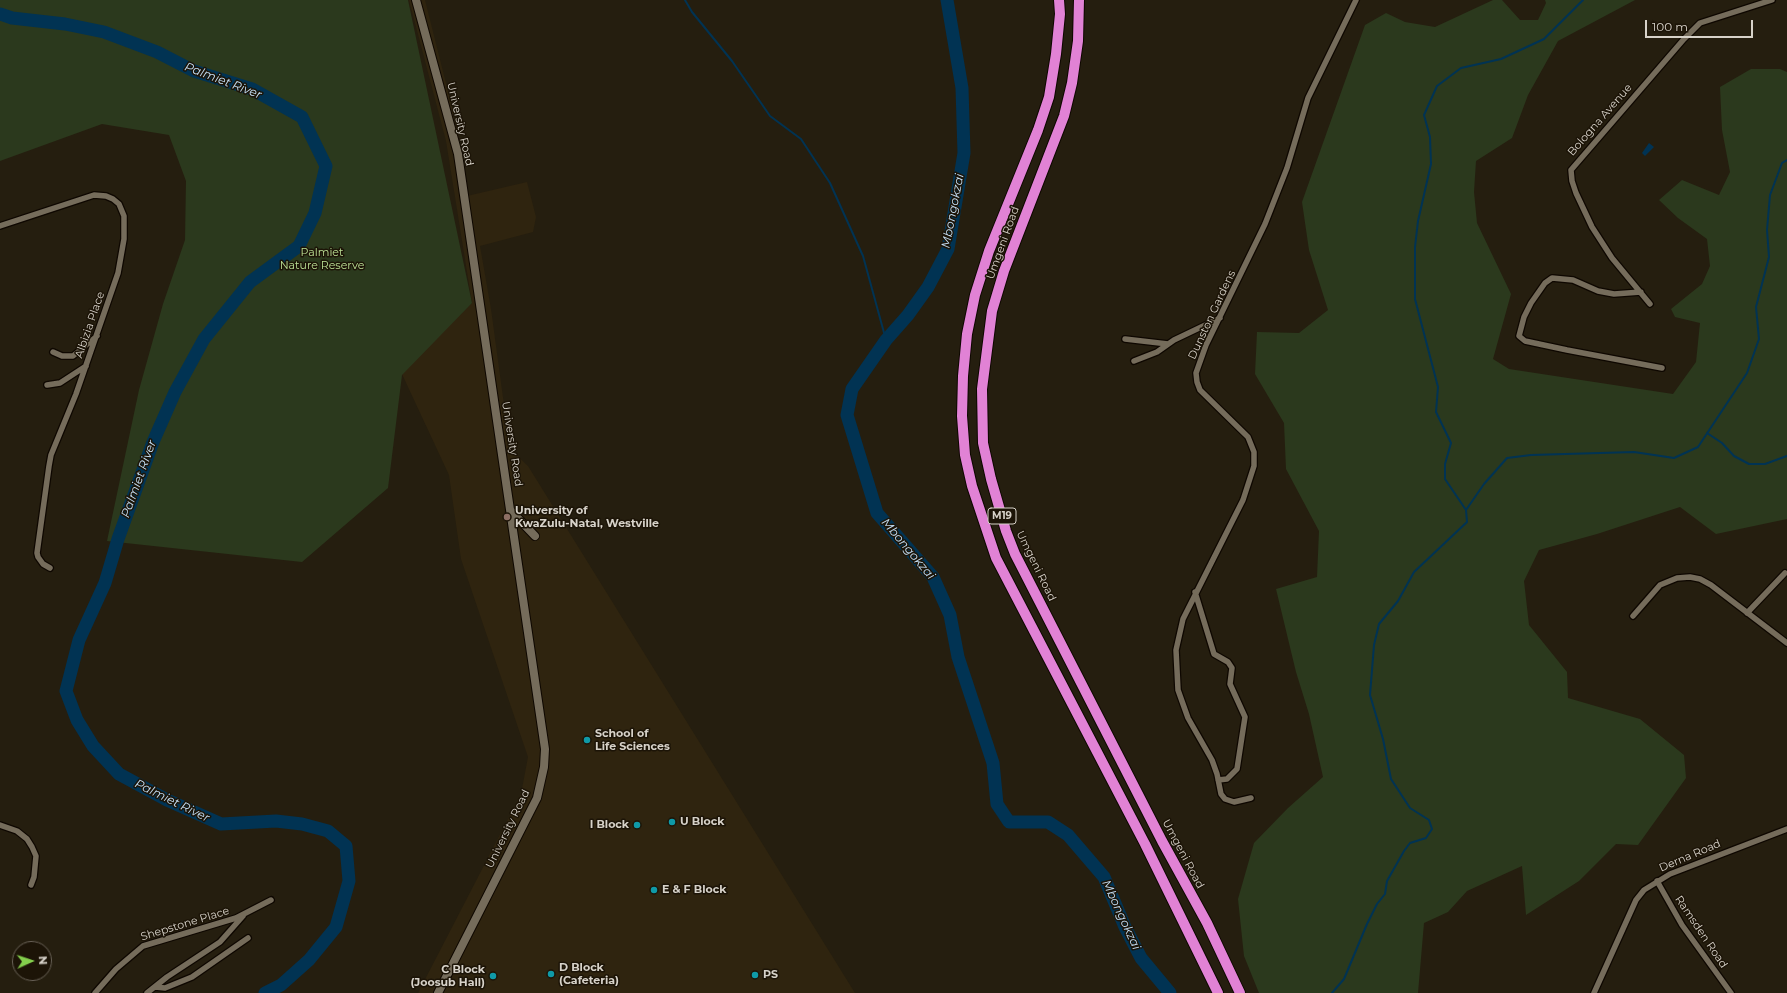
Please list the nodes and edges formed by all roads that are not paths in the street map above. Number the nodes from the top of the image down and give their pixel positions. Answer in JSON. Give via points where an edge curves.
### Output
{"nodes":[{"id":1,"x":416,"y":0,"type":"edge"},
{"id":2,"x":1059,"y":0,"type":"edge"},
{"id":3,"x":1079,"y":0,"type":"edge"},
{"id":4,"x":1356,"y":0,"type":"edge"},
{"id":5,"x":1772,"y":0,"type":"edge"},
{"id":6,"x":0,"y":226,"type":"edge"},
{"id":7,"x":1641,"y":292,"type":"junction"},
{"id":8,"x":1650,"y":304,"type":"dead end"},
{"id":9,"x":1220,"y":318,"type":"junction"},
{"id":10,"x":97,"y":336,"type":"junction"},
{"id":11,"x":1125,"y":339,"type":"dead end"},
{"id":12,"x":1168,"y":344,"type":"junction"},
{"id":13,"x":53,"y":352,"type":"dead end"},
{"id":14,"x":1134,"y":362,"type":"dead end"},
{"id":15,"x":86,"y":366,"type":"junction"},
{"id":16,"x":1662,"y":368,"type":"dead end"},
{"id":17,"x":47,"y":385,"type":"dead end"},
{"id":18,"x":511,"y":512,"type":"junction"},
{"id":19,"x":535,"y":536,"type":"dead end"},
{"id":20,"x":50,"y":568,"type":"dead end"},
{"id":21,"x":1786,"y":573,"type":"dead end"},
{"id":22,"x":1195,"y":592,"type":"junction"},
{"id":23,"x":1747,"y":613,"type":"junction"},
{"id":24,"x":1633,"y":616,"type":"dead end"},
{"id":25,"x":1787,"y":643,"type":"edge"},
{"id":26,"x":1218,"y":780,"type":"junction"},
{"id":27,"x":1252,"y":798,"type":"dead end"},
{"id":28,"x":0,"y":825,"type":"edge"},
{"id":29,"x":1787,"y":829,"type":"edge"},
{"id":30,"x":1656,"y":881,"type":"junction"},
{"id":31,"x":31,"y":885,"type":"dead end"},
{"id":32,"x":271,"y":900,"type":"dead end"},
{"id":33,"x":243,"y":916,"type":"junction"},
{"id":34,"x":248,"y":938,"type":"dead end"},
{"id":35,"x":155,"y":987,"type":"junction"},
{"id":36,"x":96,"y":993,"type":"edge"},
{"id":37,"x":147,"y":993,"type":"edge"},
{"id":38,"x":438,"y":993,"type":"edge"},
{"id":39,"x":1218,"y":993,"type":"edge"},
{"id":40,"x":1240,"y":993,"type":"edge"},
{"id":41,"x":1594,"y":993,"type":"edge"},
{"id":42,"x":1731,"y":993,"type":"edge"}],
"edges":[{"from":1,"to":18,"type":"street","name":"University Road","via":[[458,154]]},
{"from":2,"to":39,"type":"highway","name":"Umgeni Road","number":"M19","via":[[1056,54],[1049,97],[988,251],[969,321],[963,376],[962,416],[965,455],[972,486],[996,558],[1141,837]]},
{"from":3,"to":40,"type":"highway","name":"Umgeni Road","number":"M19","via":[[1078,41],[1064,116],[1004,271],[992,311],[982,389],[983,443],[991,479],[1015,554],[1207,923]]},
{"from":4,"to":9,"type":"street","name":"Dunston Gardens","via":[[1308,98],[1287,168],[1265,224]]},
{"from":5,"to":7,"type":"street","name":"Bologna Avenue","via":[[1700,23],[1571,170],[1576,193],[1592,227],[1612,258]]},
{"from":6,"to":10,"type":"street","name":"Albizia Place","via":[[94,195],[106,196],[119,204],[125,225],[122,259]]},
{"from":7,"to":8,"type":"street","name":"Bologna Avenue"},
{"from":7,"to":16,"type":"street","via":[[1614,294],[1598,291],[1573,280],[1552,278],[1545,283],[1531,303],[1519,336],[1525,341],[1560,349]]},
{"from":9,"to":12,"type":"street"},
{"from":9,"to":22,"type":"street","name":"Dunston Gardens","via":[[1201,356],[1196,373],[1197,382],[1205,396],[1248,437],[1254,452],[1254,466],[1242,500]]},
{"from":10,"to":13,"type":"street","via":[[73,356],[62,356]]},
{"from":10,"to":15,"type":"street","name":"Albizia Place"},
{"from":11,"to":12,"type":"street"},
{"from":12,"to":14,"type":"street"},
{"from":15,"to":17,"type":"street","via":[[60,383]]},
{"from":15,"to":20,"type":"street","name":"Albizia Place","via":[[51,455],[47,475],[37,553],[43,564]]},
{"from":18,"to":19,"type":"street"},
{"from":18,"to":38,"type":"street","name":"University Road","via":[[543,730],[544,767],[537,798]]},
{"from":21,"to":23,"type":"street"},
{"from":22,"to":26,"type":"street","name":"Dunston Gardens","via":[[1180,628],[1176,662],[1178,684],[1181,702],[1212,760]]},
{"from":22,"to":26,"type":"street","via":[[1214,654],[1225,660],[1232,668],[1230,684],[1245,717],[1237,769],[1227,779]]},
{"from":23,"to":24,"type":"street","via":[[1711,585],[1690,577],[1677,578],[1660,585]]},
{"from":23,"to":25,"type":"street"},
{"from":26,"to":27,"type":"street","name":"Dunston Gardens","via":[[1221,794],[1225,799],[1234,802]]},
{"from":28,"to":31,"type":"street","via":[[17,831],[32,847],[36,856]]},
{"from":29,"to":30,"type":"street","name":"Derna Road"},
{"from":30,"to":41,"type":"street","name":"Derna Road","via":[[1639,895]]},
{"from":30,"to":42,"type":"street","name":"Ramsden Road","via":[[1682,925]]},
{"from":32,"to":33,"type":"street","name":"Shepstone Place"},
{"from":33,"to":35,"type":"street","via":[[220,942]]},
{"from":33,"to":36,"type":"street","name":"Shepstone Place","via":[[143,946],[121,964]]},
{"from":34,"to":35,"type":"street","via":[[192,977],[165,988]]},
{"from":35,"to":37,"type":"street"}]}
